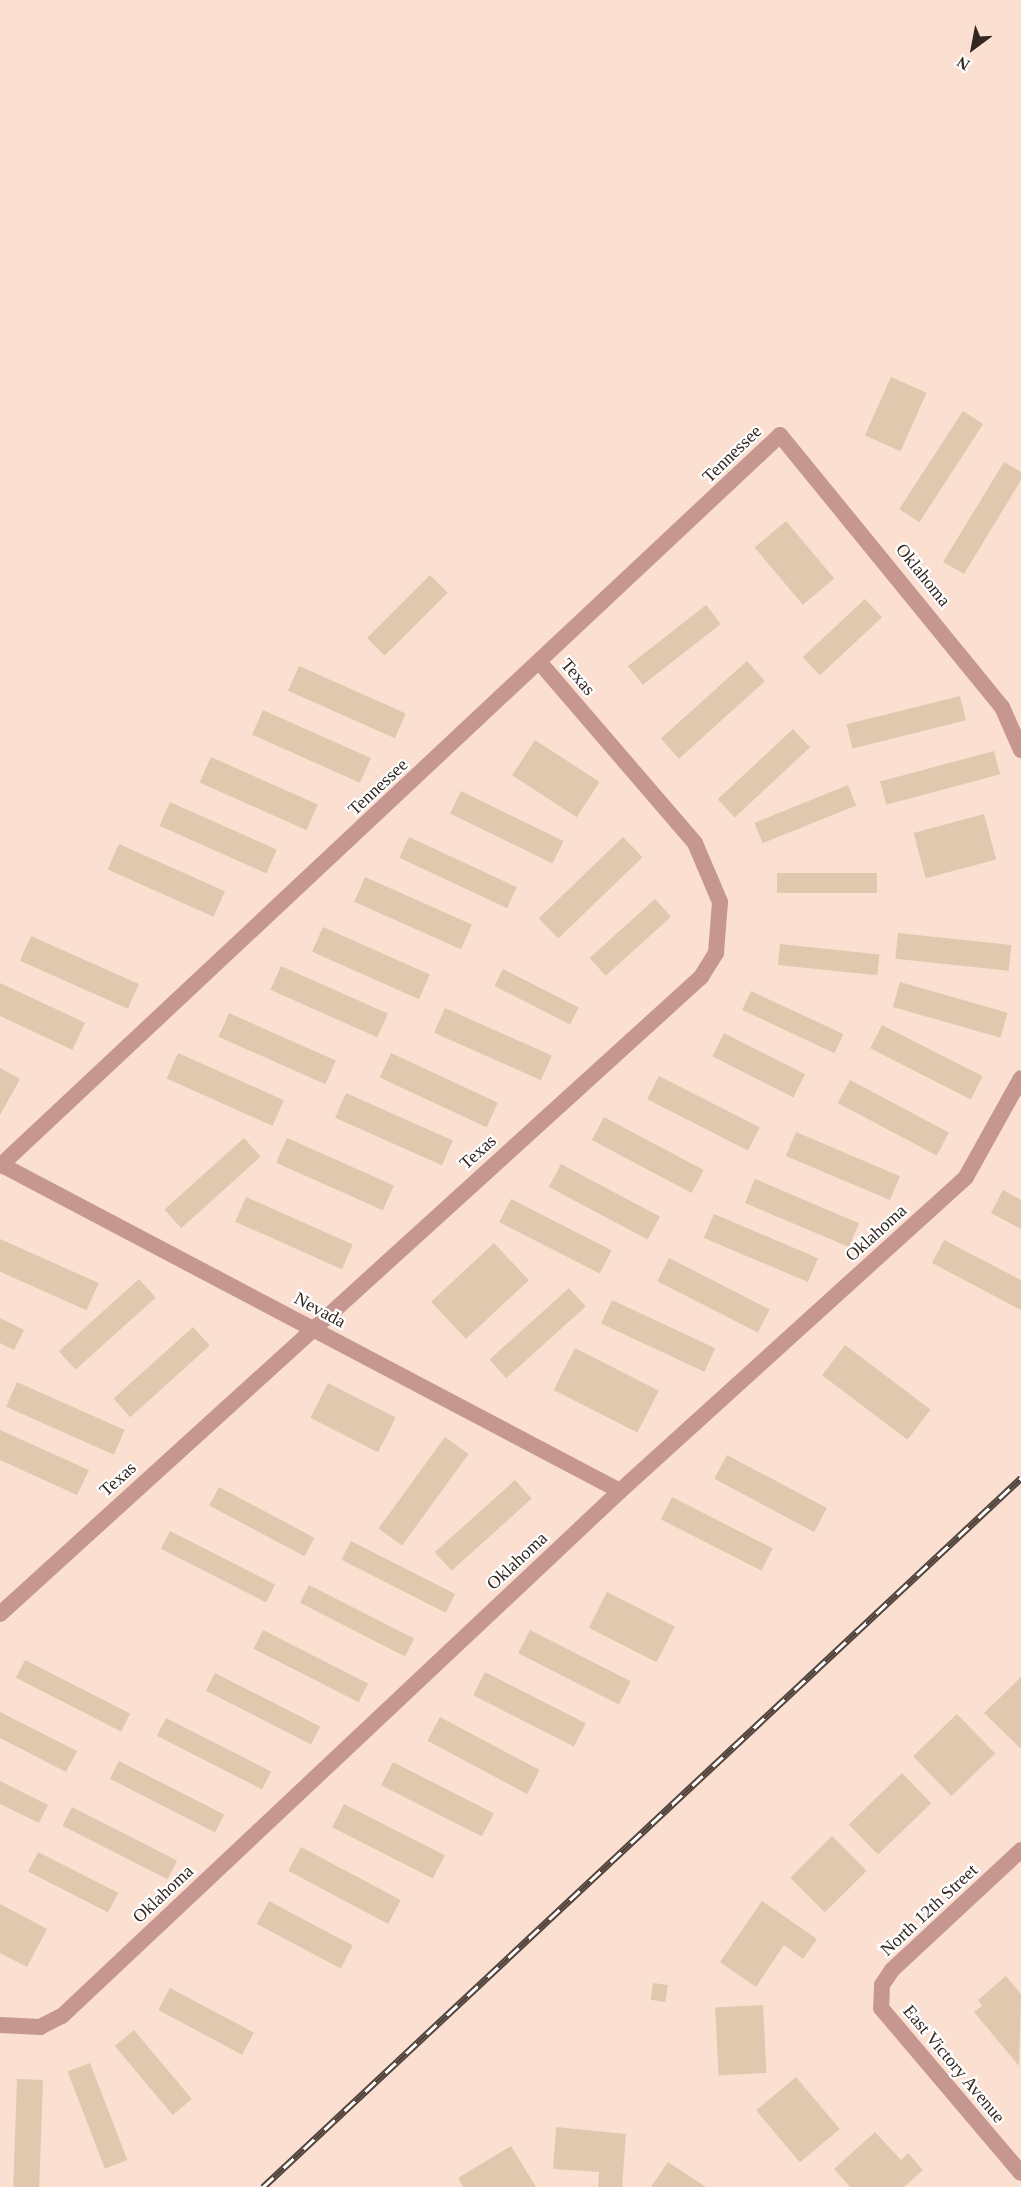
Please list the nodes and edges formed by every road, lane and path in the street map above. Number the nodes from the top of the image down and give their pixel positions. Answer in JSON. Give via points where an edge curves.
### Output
{"nodes":[{"id":1,"x":780,"y":435,"type":"joint"},
{"id":2,"x":540,"y":663,"type":"junction"},
{"id":3,"x":1021,"y":750,"type":"edge"},
{"id":4,"x":1021,"y":1078,"type":"edge"},
{"id":5,"x":0,"y":1165,"type":"edge"},
{"id":6,"x":312,"y":1328,"type":"junction"},
{"id":7,"x":620,"y":1491,"type":"junction"},
{"id":8,"x":0,"y":1614,"type":"edge"},
{"id":9,"x":1021,"y":1850,"type":"edge"},
{"id":10,"x":881,"y":2008,"type":"joint"},
{"id":11,"x":2,"y":2026,"type":"edge"},
{"id":12,"x":1021,"y":2173,"type":"edge"}],
"edges":[{"from":1,"to":2,"type":"street","name":"Tennessee"},
{"from":1,"to":3,"type":"street","name":"Oklahoma","via":[[1002,707]]},
{"from":2,"to":5,"type":"street","name":"Tennessee"},
{"from":2,"to":6,"type":"street","name":"Texas","via":[[695,843],[720,902],[716,954],[701,976]]},
{"from":4,"to":7,"type":"street","name":"Oklahoma","via":[[966,1177]]},
{"from":5,"to":6,"type":"street","name":"Nevada"},
{"from":6,"to":7,"type":"street","name":"Nevada"},
{"from":6,"to":8,"type":"street","name":"Texas"},
{"from":7,"to":11,"type":"street","name":"Oklahoma","via":[[62,2016],[40,2027]]},
{"from":9,"to":10,"type":"street","name":"North 12th Street","via":[[892,1970],[882,1985]]},
{"from":10,"to":12,"type":"street","name":"East Victory Avenue"}]}
